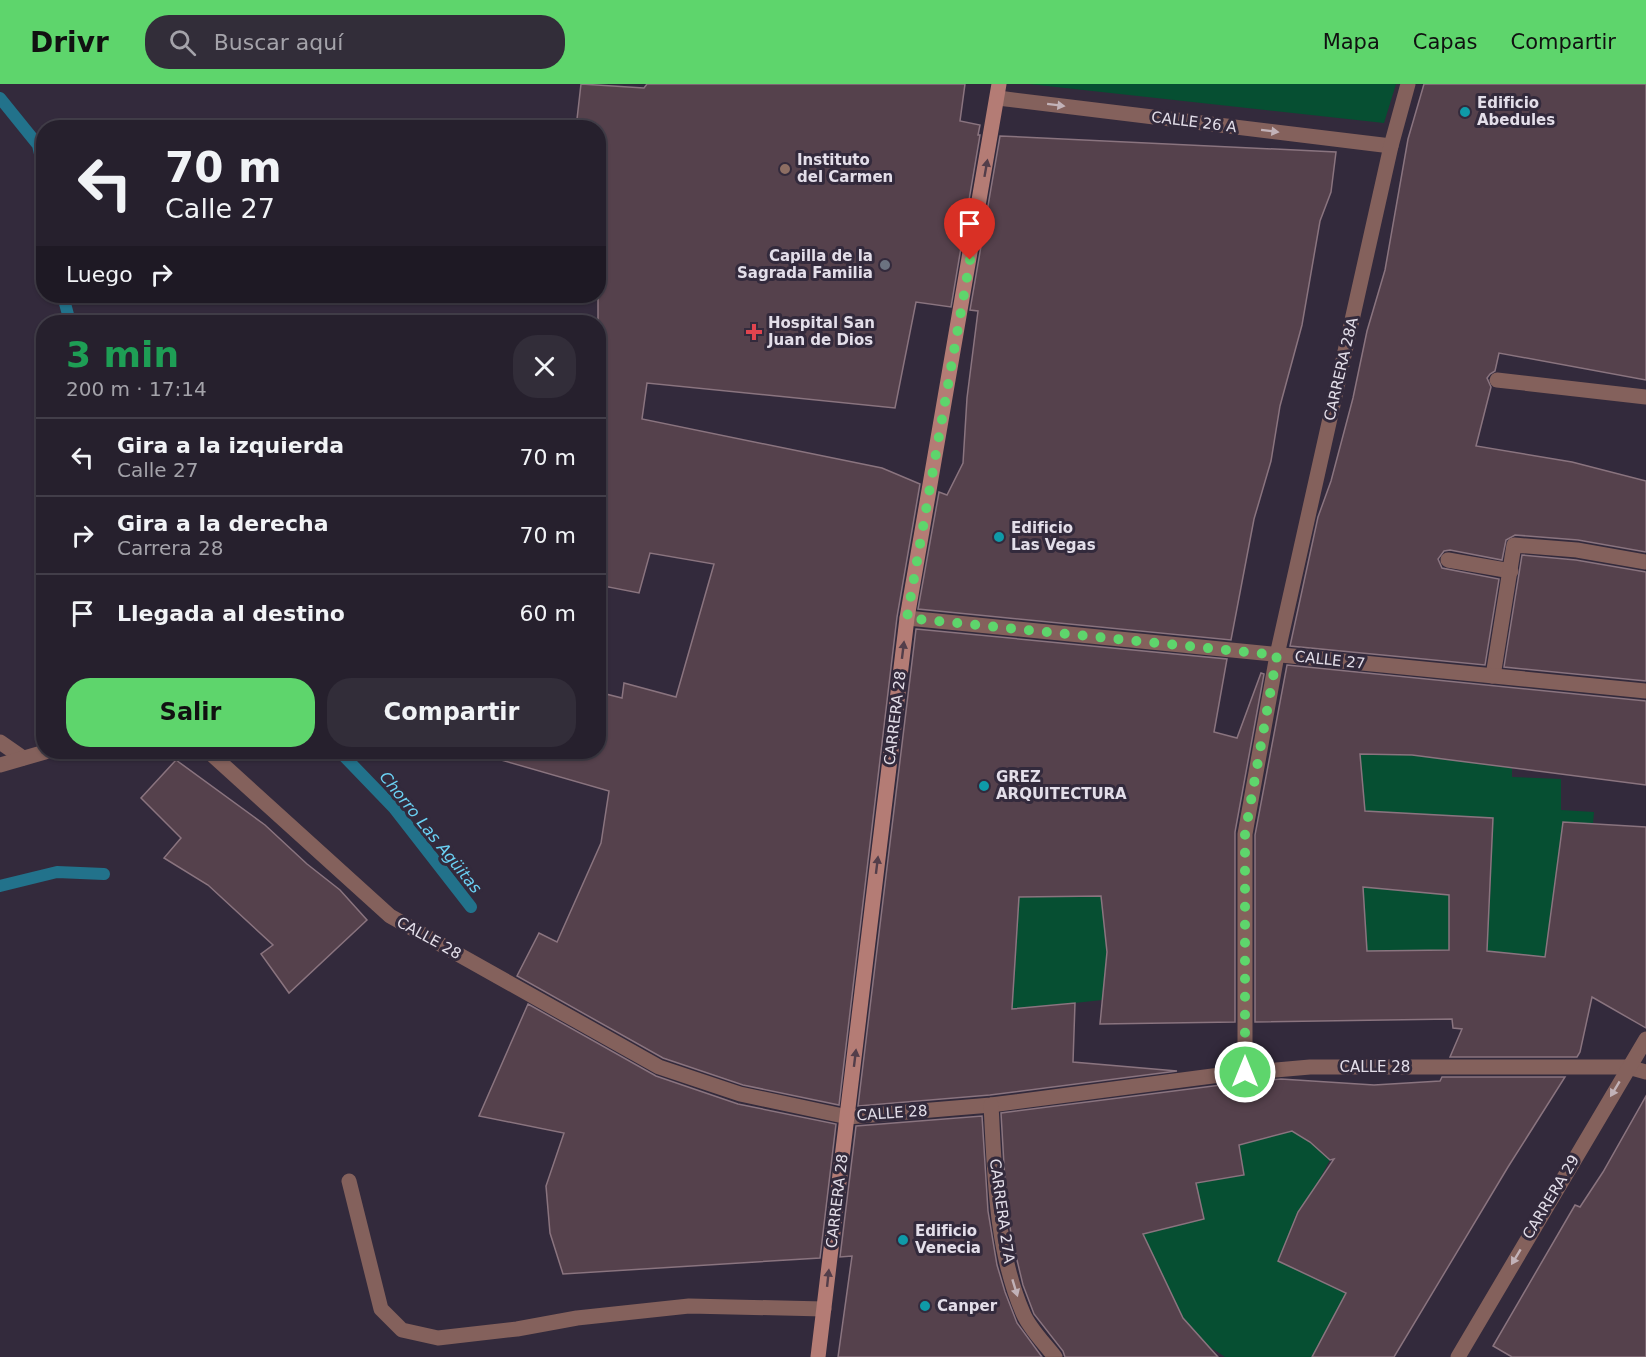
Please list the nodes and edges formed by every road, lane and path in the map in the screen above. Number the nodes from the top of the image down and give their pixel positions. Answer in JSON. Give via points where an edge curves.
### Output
{"nodes":[{"id":1,"x":1408,"y":84,"type":"edge"},
{"id":2,"x":999,"y":91,"type":"edge"},
{"id":3,"x":1391,"y":146,"type":"junction"},
{"id":4,"x":1497,"y":380,"type":"dead end"},
{"id":5,"x":1646,"y":397,"type":"edge"},
{"id":6,"x":1448,"y":560,"type":"dead end"},
{"id":7,"x":1646,"y":561,"type":"edge"},
{"id":8,"x":1511,"y":572,"type":"junction"},
{"id":9,"x":907,"y":618,"type":"junction"},
{"id":10,"x":1277,"y":655,"type":"junction"},
{"id":11,"x":1493,"y":676,"type":"junction"},
{"id":12,"x":1646,"y":691,"type":"edge"},
{"id":13,"x":0,"y":742,"type":"edge"},
{"id":14,"x":36,"y":754,"type":"edge"},
{"id":15,"x":23,"y":758,"type":"junction"},
{"id":16,"x":217,"y":759,"type":"edge"},
{"id":17,"x":0,"y":765,"type":"edge"},
{"id":18,"x":1646,"y":1039,"type":"edge"},
{"id":19,"x":1628,"y":1067,"type":"junction"},
{"id":20,"x":1245,"y":1072,"type":"junction"},
{"id":21,"x":1646,"y":1072,"type":"edge"},
{"id":22,"x":991,"y":1106,"type":"junction"},
{"id":23,"x":848,"y":1117,"type":"junction"},
{"id":24,"x":349,"y":1181,"type":"dead end"},
{"id":25,"x":824,"y":1309,"type":"junction"},
{"id":26,"x":818,"y":1357,"type":"edge"},
{"id":27,"x":1055,"y":1357,"type":"edge"},
{"id":28,"x":1458,"y":1357,"type":"edge"}],
"edges":[{"from":1,"to":3,"type":"street","name":"CARRERA 28A"},
{"from":2,"to":3,"type":"street","name":"CALLE 26 A","one_way":true},
{"from":9,"to":2,"type":"main road","name":"CARRERA 28","one_way":true},
{"from":3,"to":10,"type":"street","name":"CARRERA 28A"},
{"from":4,"to":5,"type":"street"},
{"from":6,"to":8,"type":"street"},
{"from":7,"to":8,"type":"street","via":[[1514,545]]},
{"from":8,"to":11,"type":"street"},
{"from":9,"to":10,"type":"street","name":"CALLE 27"},
{"from":23,"to":9,"type":"main road","name":"CARRERA 28","one_way":true},
{"from":10,"to":11,"type":"street","name":"CALLE 27"},
{"from":10,"to":20,"type":"street","name":"CARRERA 28A","via":[[1245,834]]},
{"from":11,"to":12,"type":"street","name":"CALLE 27"},
{"from":13,"to":15,"type":"street"},
{"from":14,"to":15,"type":"street"},
{"from":15,"to":17,"type":"street"},
{"from":16,"to":23,"type":"street","name":"CALLE 28","via":[[390,916],[659,1067],[740,1094]]},
{"from":18,"to":19,"type":"street","name":"CARRERA 29"},
{"from":19,"to":20,"type":"street","name":"CALLE 28","via":[[1310,1066]]},
{"from":19,"to":21,"type":"street","name":"CALLE 28"},
{"from":19,"to":28,"type":"street","name":"CARRERA 29","one_way":true},
{"from":20,"to":22,"type":"street","name":"CALLE 28"},
{"from":22,"to":23,"type":"street","name":"CALLE 28"},
{"from":22,"to":27,"type":"street","name":"CARRERA 27A","one_way":true,"via":[[1004,1253],[1023,1315]]},
{"from":25,"to":23,"type":"main road","name":"CARRERA 28","one_way":true},
{"from":24,"to":25,"type":"street","via":[[381,1309],[402,1330],[438,1338],[689,1306]]},
{"from":25,"to":26,"type":"main road","name":"CARRERA 28"}]}
